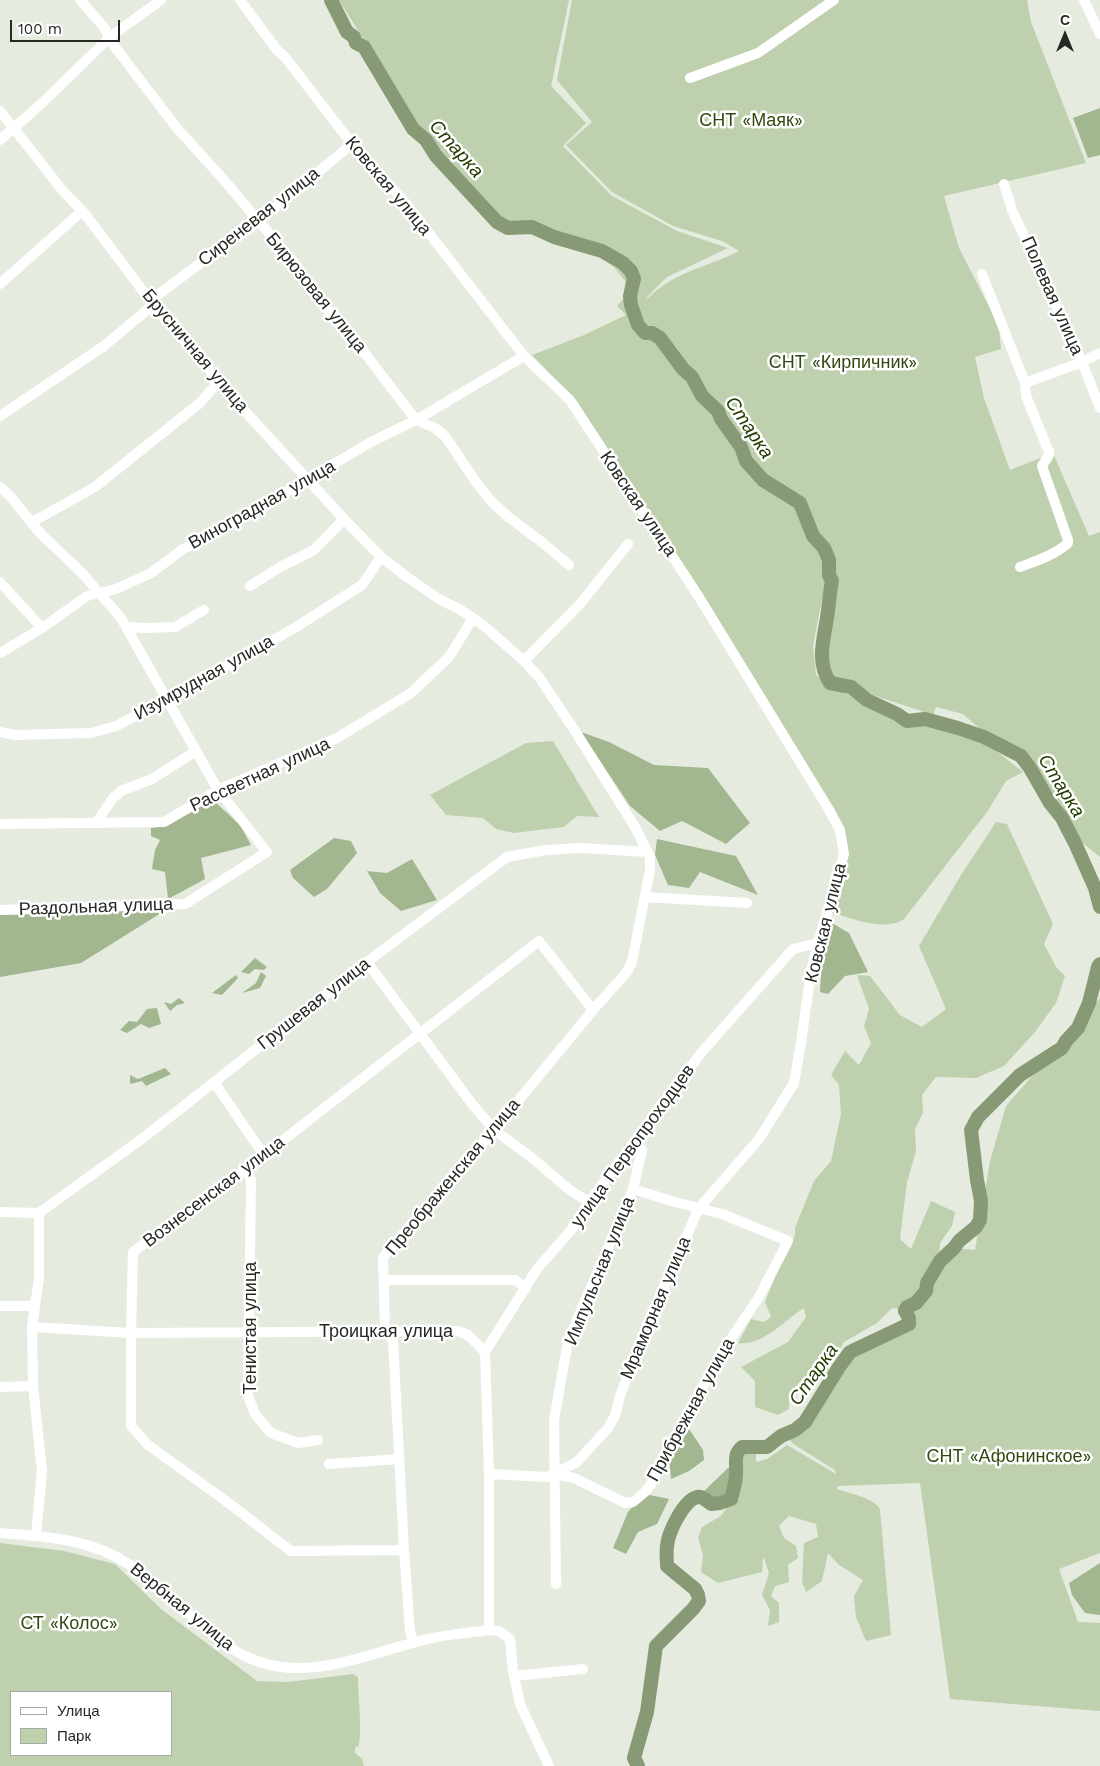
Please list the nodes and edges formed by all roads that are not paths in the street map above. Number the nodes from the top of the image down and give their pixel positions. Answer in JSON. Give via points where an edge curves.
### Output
{"nodes":[{"id":1,"x":80,"y":0,"type":"edge"},
{"id":2,"x":161,"y":0,"type":"edge"},
{"id":3,"x":240,"y":0,"type":"edge"},
{"id":4,"x":834,"y":0,"type":"edge"},
{"id":5,"x":1084,"y":0,"type":"edge"},
{"id":6,"x":1100,"y":34,"type":"edge"},
{"id":7,"x":110,"y":37,"type":"junction"},
{"id":8,"x":690,"y":78,"type":"dead end"},
{"id":9,"x":0,"y":111,"type":"edge"},
{"id":10,"x":13,"y":128,"type":"junction"},
{"id":11,"x":0,"y":140,"type":"edge"},
{"id":12,"x":352,"y":144,"type":"junction"},
{"id":13,"x":1004,"y":184,"type":"dead end"},
{"id":14,"x":82,"y":211,"type":"junction"},
{"id":15,"x":259,"y":221,"type":"junction"},
{"id":16,"x":982,"y":274,"type":"dead end"},
{"id":17,"x":0,"y":284,"type":"edge"},
{"id":18,"x":152,"y":303,"type":"junction"},
{"id":19,"x":1100,"y":353,"type":"edge"},
{"id":20,"x":524,"y":356,"type":"junction"},
{"id":21,"x":1082,"y":362,"type":"junction"},
{"id":22,"x":220,"y":382,"type":"junction"},
{"id":23,"x":1025,"y":383,"type":"junction"},
{"id":24,"x":1100,"y":408,"type":"edge"},
{"id":25,"x":0,"y":416,"type":"edge"},
{"id":26,"x":416,"y":420,"type":"junction"},
{"id":27,"x":308,"y":480,"type":"junction"},
{"id":28,"x":0,"y":487,"type":"edge"},
{"id":29,"x":344,"y":519,"type":"junction"},
{"id":30,"x":32,"y":522,"type":"junction"},
{"id":31,"x":628,"y":544,"type":"dead end"},
{"id":32,"x":381,"y":557,"type":"junction"},
{"id":33,"x":569,"y":565,"type":"dead end"},
{"id":34,"x":1020,"y":567,"type":"dead end"},
{"id":35,"x":0,"y":582,"type":"edge"},
{"id":36,"x":250,"y":586,"type":"dead end"},
{"id":37,"x":99,"y":593,"type":"junction"},
{"id":38,"x":204,"y":610,"type":"dead end"},
{"id":39,"x":473,"y":618,"type":"junction"},
{"id":40,"x":127,"y":627,"type":"junction"},
{"id":41,"x":42,"y":628,"type":"junction"},
{"id":42,"x":0,"y":653,"type":"edge"},
{"id":43,"x":524,"y":661,"type":"junction"},
{"id":44,"x":167,"y":700,"type":"junction"},
{"id":45,"x":0,"y":732,"type":"edge"},
{"id":46,"x":196,"y":751,"type":"junction"},
{"id":47,"x":218,"y":790,"type":"junction"},
{"id":48,"x":96,"y":823,"type":"junction"},
{"id":49,"x":0,"y":824,"type":"edge"},
{"id":50,"x":648,"y":852,"type":"junction"},
{"id":51,"x":645,"y":897,"type":"junction"},
{"id":52,"x":747,"y":903,"type":"dead end"},
{"id":53,"x":0,"y":910,"type":"edge"},
{"id":54,"x":818,"y":943,"type":"junction"},
{"id":55,"x":367,"y":962,"type":"junction"},
{"id":56,"x":593,"y":1010,"type":"junction"},
{"id":57,"x":420,"y":1033,"type":"junction"},
{"id":58,"x":214,"y":1082,"type":"junction"},
{"id":59,"x":794,"y":1083,"type":"joint"},
{"id":60,"x":494,"y":1130,"type":"junction"},
{"id":61,"x":635,"y":1142,"type":"junction"},
{"id":62,"x":263,"y":1154,"type":"junction"},
{"id":63,"x":246,"y":1168,"type":"junction"},
{"id":64,"x":634,"y":1189,"type":"junction"},
{"id":65,"x":589,"y":1202,"type":"junction"},
{"id":66,"x":698,"y":1208,"type":"junction"},
{"id":67,"x":0,"y":1212,"type":"edge"},
{"id":68,"x":39,"y":1213,"type":"junction"},
{"id":69,"x":384,"y":1280,"type":"junction"},
{"id":70,"x":526,"y":1288,"type":"junction"},
{"id":71,"x":0,"y":1306,"type":"edge"},
{"id":72,"x":35,"y":1306,"type":"junction"},
{"id":73,"x":32,"y":1327,"type":"junction"},
{"id":74,"x":385,"y":1331,"type":"junction"},
{"id":75,"x":250,"y":1332,"type":"junction"},
{"id":76,"x":131,"y":1333,"type":"junction"},
{"id":77,"x":485,"y":1352,"type":"junction"},
{"id":78,"x":32,"y":1386,"type":"junction"},
{"id":79,"x":0,"y":1387,"type":"edge"},
{"id":80,"x":318,"y":1440,"type":"dead end"},
{"id":81,"x":399,"y":1459,"type":"junction"},
{"id":82,"x":329,"y":1464,"type":"dead end"},
{"id":83,"x":489,"y":1474,"type":"junction"},
{"id":84,"x":555,"y":1474,"type":"junction"},
{"id":85,"x":0,"y":1533,"type":"edge"},
{"id":86,"x":36,"y":1536,"type":"junction"},
{"id":87,"x":404,"y":1550,"type":"junction"},
{"id":88,"x":556,"y":1584,"type":"dead end"},
{"id":89,"x":489,"y":1630,"type":"junction"},
{"id":90,"x":414,"y":1644,"type":"junction"},
{"id":91,"x":583,"y":1669,"type":"dead end"},
{"id":92,"x":514,"y":1676,"type":"junction"},
{"id":93,"x":549,"y":1766,"type":"edge"}],
"edges":[{"from":1,"to":7,"type":"street","name":"Бирюзовая улица"},
{"from":2,"to":7,"type":"street"},
{"from":3,"to":12,"type":"street","name":"Ковская улица"},
{"from":4,"to":8,"type":"street","via":[[758,53]]},
{"from":5,"to":6,"type":"street"},
{"from":7,"to":10,"type":"street"},
{"from":7,"to":15,"type":"street","name":"Бирюзовая улица","via":[[176,127]]},
{"from":9,"to":10,"type":"street","name":"Брусничная улица"},
{"from":10,"to":11,"type":"street"},
{"from":10,"to":14,"type":"street","name":"Брусничная улица"},
{"from":12,"to":15,"type":"street","name":"Сиреневая улица"},
{"from":12,"to":20,"type":"street","name":"Ковская улица","via":[[404,201]]},
{"from":13,"to":21,"type":"street","name":"Полевая улица","via":[[1012,210]]},
{"from":14,"to":17,"type":"street"},
{"from":14,"to":18,"type":"street","name":"Брусничная улица"},
{"from":15,"to":18,"type":"street","name":"Сиреневая улица"},
{"from":15,"to":26,"type":"street","name":"Бирюзовая улица"},
{"from":16,"to":23,"type":"street"},
{"from":18,"to":22,"type":"street","name":"Брусничная улица"},
{"from":18,"to":25,"type":"street","name":"Сиреневая улица","via":[[104,346]]},
{"from":19,"to":21,"type":"street"},
{"from":20,"to":26,"type":"street","name":"Виноградная улица"},
{"from":20,"to":54,"type":"street","name":"Ковская улица","via":[[570,400],[699,596],[840,830],[844,854]]},
{"from":21,"to":23,"type":"street"},
{"from":21,"to":24,"type":"street","name":"Полевая улица"},
{"from":22,"to":27,"type":"street","name":"Брусничная улица"},
{"from":22,"to":30,"type":"street","via":[[200,403],[94,487]]},
{"from":23,"to":34,"type":"street","via":[[1026,396],[1049,452],[1042,466],[1068,543],[1048,556]]},
{"from":26,"to":27,"type":"street","name":"Виноградная улица","via":[[371,442]]},
{"from":26,"to":33,"type":"street","name":"Бирюзовая улица","via":[[445,436],[490,500]]},
{"from":27,"to":29,"type":"street","name":"Брусничная улица"},
{"from":27,"to":37,"type":"street","name":"Виноградная улица","via":[[184,549],[151,573]]},
{"from":28,"to":30,"type":"street"},
{"from":29,"to":32,"type":"street","name":"Брусничная улица"},
{"from":29,"to":36,"type":"street","via":[[314,550]]},
{"from":30,"to":37,"type":"street"},
{"from":31,"to":43,"type":"street","via":[[580,604]]},
{"from":32,"to":39,"type":"street","name":"Брусничная улица","via":[[439,599]]},
{"from":32,"to":44,"type":"street","name":"Изумрудная улица","via":[[362,585],[293,629]]},
{"from":35,"to":41,"type":"street"},
{"from":37,"to":40,"type":"street"},
{"from":37,"to":41,"type":"street","name":"Виноградная улица","via":[[87,596]]},
{"from":38,"to":40,"type":"street","via":[[175,626]]},
{"from":39,"to":43,"type":"street","name":"Брусничная улица"},
{"from":39,"to":47,"type":"street","name":"Рассветная улица","via":[[449,657],[411,694],[337,738]]},
{"from":40,"to":44,"type":"street"},
{"from":41,"to":42,"type":"street","name":"Виноградная улица"},
{"from":43,"to":50,"type":"street","name":"Брусничная улица","via":[[575,731]]},
{"from":44,"to":45,"type":"street","name":"Изумрудная улица","via":[[116,726],[91,733],[14,735]]},
{"from":44,"to":46,"type":"street"},
{"from":46,"to":47,"type":"street"},
{"from":46,"to":48,"type":"street","via":[[152,779],[121,791]]},
{"from":47,"to":48,"type":"street","name":"Рассветная улица","via":[[164,822]]},
{"from":47,"to":53,"type":"street","name":"Раздольная улица","via":[[268,852],[185,904]]},
{"from":48,"to":49,"type":"street","name":"Рассветная улица"},
{"from":50,"to":51,"type":"street","name":"Преображенская улица","via":[[650,870]]},
{"from":50,"to":55,"type":"street","name":"Грушевая улица","via":[[581,848],[507,857]]},
{"from":51,"to":52,"type":"street"},
{"from":51,"to":56,"type":"street","name":"Преображенская улица","via":[[632,962]]},
{"from":54,"to":59,"type":"street","name":"Ковская улица"},
{"from":54,"to":61,"type":"street","name":"улица Первопроходцев","via":[[793,948],[701,1053]]},
{"from":55,"to":57,"type":"street"},
{"from":55,"to":58,"type":"street","name":"Грушевая улица"},
{"from":56,"to":57,"type":"street","name":"Вознесенская улица","via":[[539,941]]},
{"from":56,"to":60,"type":"street","name":"Преображенская улица"},
{"from":57,"to":60,"type":"street"},
{"from":57,"to":62,"type":"street","name":"Вознесенская улица"},
{"from":58,"to":62,"type":"street"},
{"from":58,"to":68,"type":"street","name":"Грушевая улица"},
{"from":59,"to":66,"type":"street","name":"Мраморная улица","via":[[759,1139]]},
{"from":60,"to":65,"type":"street"},
{"from":60,"to":69,"type":"street","name":"Преображенская улица","via":[[383,1257]]},
{"from":61,"to":64,"type":"street","name":"Импульсная улица","via":[[642,1150]]},
{"from":61,"to":65,"type":"street","name":"улица Первопроходцев"},
{"from":62,"to":63,"type":"street","name":"Вознесенская улица"},
{"from":63,"to":75,"type":"street","name":"Тенистая улица","via":[[251,1180]]},
{"from":63,"to":76,"type":"street","name":"Вознесенская улица","via":[[133,1252]]},
{"from":64,"to":66,"type":"street"},
{"from":64,"to":84,"type":"street","name":"Импульсная улица","via":[[568,1340],[554,1420]]},
{"from":65,"to":70,"type":"street","name":"улица Первопроходцев","via":[[572,1229],[537,1268]]},
{"from":66,"to":84,"type":"street","name":"Мраморная улица","via":[[647,1325],[615,1416],[577,1462]]},
{"from":66,"to":84,"type":"street","name":"Прибрежная улица","via":[[722,1214],[788,1241],[759,1297],[724,1349],[645,1492],[625,1503],[574,1478]]},
{"from":67,"to":68,"type":"street"},
{"from":68,"to":72,"type":"street","via":[[39,1278]]},
{"from":69,"to":70,"type":"street","via":[[515,1280]]},
{"from":69,"to":74,"type":"street","name":"Преображенская улица"},
{"from":70,"to":77,"type":"street","name":"улица Первопроходцев"},
{"from":71,"to":72,"type":"street"},
{"from":72,"to":73,"type":"street"},
{"from":73,"to":76,"type":"street","name":"Троицкая улица"},
{"from":73,"to":78,"type":"street"},
{"from":74,"to":75,"type":"street","name":"Троицкая улица"},
{"from":74,"to":77,"type":"street","name":"Троицкая улица","via":[[458,1331],[468,1334]]},
{"from":74,"to":81,"type":"street","name":"Преображенская улица","via":[[392,1340]]},
{"from":75,"to":76,"type":"street","name":"Троицкая улица"},
{"from":75,"to":80,"type":"street","name":"Тенистая улица","via":[[248,1396],[255,1414],[271,1433],[298,1443]]},
{"from":76,"to":87,"type":"street","name":"Вознесенская улица","via":[[131,1426],[148,1445],[291,1552]]},
{"from":77,"to":83,"type":"street"},
{"from":78,"to":79,"type":"street"},
{"from":78,"to":86,"type":"street","via":[[42,1471]]},
{"from":81,"to":82,"type":"street"},
{"from":81,"to":87,"type":"street","name":"Преображенская улица"},
{"from":83,"to":84,"type":"street","name":"Мраморная улица","via":[[548,1477]]},
{"from":83,"to":89,"type":"street"},
{"from":84,"to":88,"type":"street","name":"Импульсная улица"},
{"from":85,"to":86,"type":"street","name":"Вербная улица"},
{"from":86,"to":90,"type":"street","name":"Вербная улица","via":[[78,1541],[115,1555],[223,1642],[242,1655],[270,1666],[314,1668]]},
{"from":87,"to":90,"type":"street","name":"Преображенская улица","via":[[410,1632]]},
{"from":89,"to":90,"type":"street","name":"Вербная улица"},
{"from":89,"to":92,"type":"street","via":[[499,1631],[510,1639]]},
{"from":91,"to":92,"type":"street"},
{"from":92,"to":93,"type":"street","via":[[520,1704]]}]}
